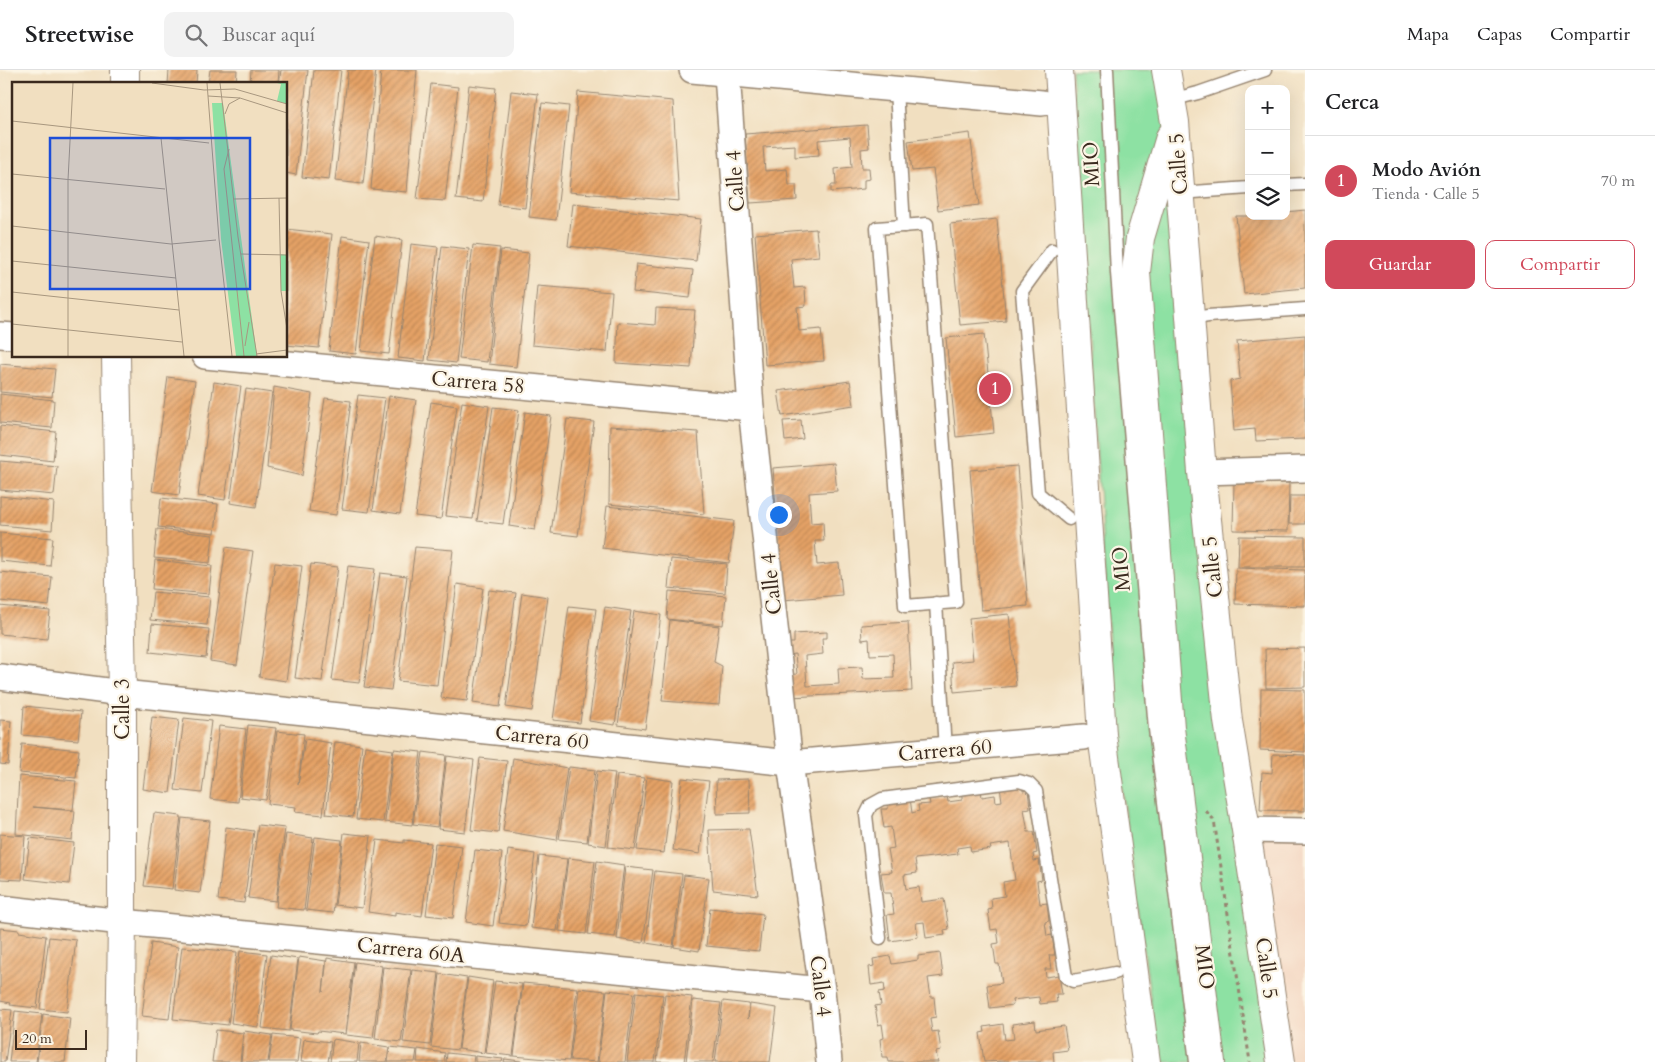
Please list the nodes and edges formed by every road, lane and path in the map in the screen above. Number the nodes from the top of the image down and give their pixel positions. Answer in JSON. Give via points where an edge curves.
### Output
{"nodes":[{"id":1,"x":692,"y":70,"type":"edge"},
{"id":2,"x":1040,"y":70,"type":"edge"},
{"id":3,"x":1059,"y":70,"type":"edge"},
{"id":4,"x":1107,"y":70,"type":"edge"},
{"id":5,"x":1166,"y":70,"type":"edge"},
{"id":6,"x":1265,"y":70,"type":"edge"},
{"id":7,"x":728,"y":74,"type":"junction"},
{"id":8,"x":896,"y":90,"type":"junction"},
{"id":9,"x":1042,"y":103,"type":"junction"},
{"id":10,"x":1173,"y":111,"type":"junction"},
{"id":11,"x":1305,"y":184,"type":"edge"},
{"id":12,"x":1290,"y":185,"type":"edge"},
{"id":13,"x":1245,"y":188,"type":"edge"},
{"id":14,"x":1180,"y":193,"type":"junction"},
{"id":15,"x":904,"y":226,"type":"junction"},
{"id":16,"x":1305,"y":309,"type":"edge"},
{"id":17,"x":1190,"y":319,"type":"junction"},
{"id":18,"x":116,"y":358,"type":"edge"},
{"id":19,"x":226,"y":358,"type":"edge"},
{"id":20,"x":751,"y":408,"type":"junction"},
{"id":21,"x":1305,"y":469,"type":"edge"},
{"id":22,"x":1202,"y":472,"type":"junction"},
{"id":23,"x":936,"y":604,"type":"junction"},
{"id":24,"x":0,"y":677,"type":"edge"},
{"id":25,"x":122,"y":693,"type":"junction"},
{"id":26,"x":1084,"y":737,"type":"junction"},
{"id":27,"x":945,"y":750,"type":"junction"},
{"id":28,"x":790,"y":763,"type":"junction"},
{"id":29,"x":1246,"y":830,"type":"junction"},
{"id":30,"x":1305,"y":830,"type":"edge"},
{"id":31,"x":0,"y":908,"type":"edge"},
{"id":32,"x":122,"y":922,"type":"junction"},
{"id":33,"x":880,"y":938,"type":"dead end"},
{"id":34,"x":1115,"y":973,"type":"junction"},
{"id":35,"x":822,"y":990,"type":"junction"},
{"id":36,"x":120,"y":1062,"type":"edge"},
{"id":37,"x":829,"y":1062,"type":"edge"},
{"id":38,"x":1127,"y":1062,"type":"edge"},
{"id":39,"x":1146,"y":1062,"type":"edge"},
{"id":40,"x":1196,"y":1062,"type":"edge"},
{"id":41,"x":1211,"y":1062,"type":"edge"},
{"id":42,"x":1281,"y":1062,"type":"edge"}],
"edges":[{"from":1,"to":7,"type":"street"},
{"from":2,"to":9,"type":"main road"},
{"from":3,"to":39,"type":"main road","via":[[1102,735]]},
{"from":4,"to":40,"type":"lane","name":"MIO","via":[[1117,273],[1155,729]]},
{"from":5,"to":10,"type":"main road","name":"Calle 5"},
{"from":6,"to":10,"type":"lane","via":[[1198,93]]},
{"from":7,"to":8,"type":"street"},
{"from":7,"to":20,"type":"street","name":"Calle 4"},
{"from":8,"to":9,"type":"street"},
{"from":8,"to":15,"type":"lane"},
{"from":9,"to":26,"type":"main road"},
{"from":10,"to":14,"type":"main road","name":"Calle 5"},
{"from":10,"to":41,"type":"main road","via":[[1140,238],[1136,272],[1170,728]]},
{"from":11,"to":12,"type":"lane"},
{"from":13,"to":14,"type":"lane"},
{"from":14,"to":17,"type":"main road","name":"Calle 5"},
{"from":15,"to":23,"type":"lane","via":[[927,224],[956,602]]},
{"from":15,"to":23,"type":"lane","via":[[877,228],[905,606]]},
{"from":16,"to":17,"type":"lane"},
{"from":17,"to":22,"type":"main road","name":"Calle 5"},
{"from":18,"to":25,"type":"main road","name":"Calle 3"},
{"from":19,"to":20,"type":"street","name":"Carrera 58"},
{"from":20,"to":28,"type":"street","name":"Calle 4"},
{"from":21,"to":22,"type":"street"},
{"from":22,"to":29,"type":"main road","name":"Calle 5","via":[[1228,721]]},
{"from":23,"to":27,"type":"lane"},
{"from":24,"to":25,"type":"street","name":"Carrera 60"},
{"from":25,"to":28,"type":"street","name":"Carrera 60"},
{"from":25,"to":32,"type":"main road","name":"Calle 3"},
{"from":26,"to":27,"type":"street","name":"Carrera 60"},
{"from":26,"to":34,"type":"main road"},
{"from":27,"to":28,"type":"street","name":"Carrera 60"},
{"from":28,"to":35,"type":"street","name":"Calle 4"},
{"from":29,"to":30,"type":"street"},
{"from":29,"to":42,"type":"main road","name":"Calle 5"},
{"from":31,"to":32,"type":"street","name":"Carrera 60A"},
{"from":32,"to":35,"type":"street","name":"Carrera 60A"},
{"from":32,"to":36,"type":"main road","name":"Calle 3"},
{"from":33,"to":34,"type":"lane","via":[[866,814],[871,805],[882,799],[1019,781],[1036,791],[1066,977],[1073,980]]},
{"from":34,"to":38,"type":"main road"},
{"from":35,"to":37,"type":"street","name":"Calle 4"}]}
